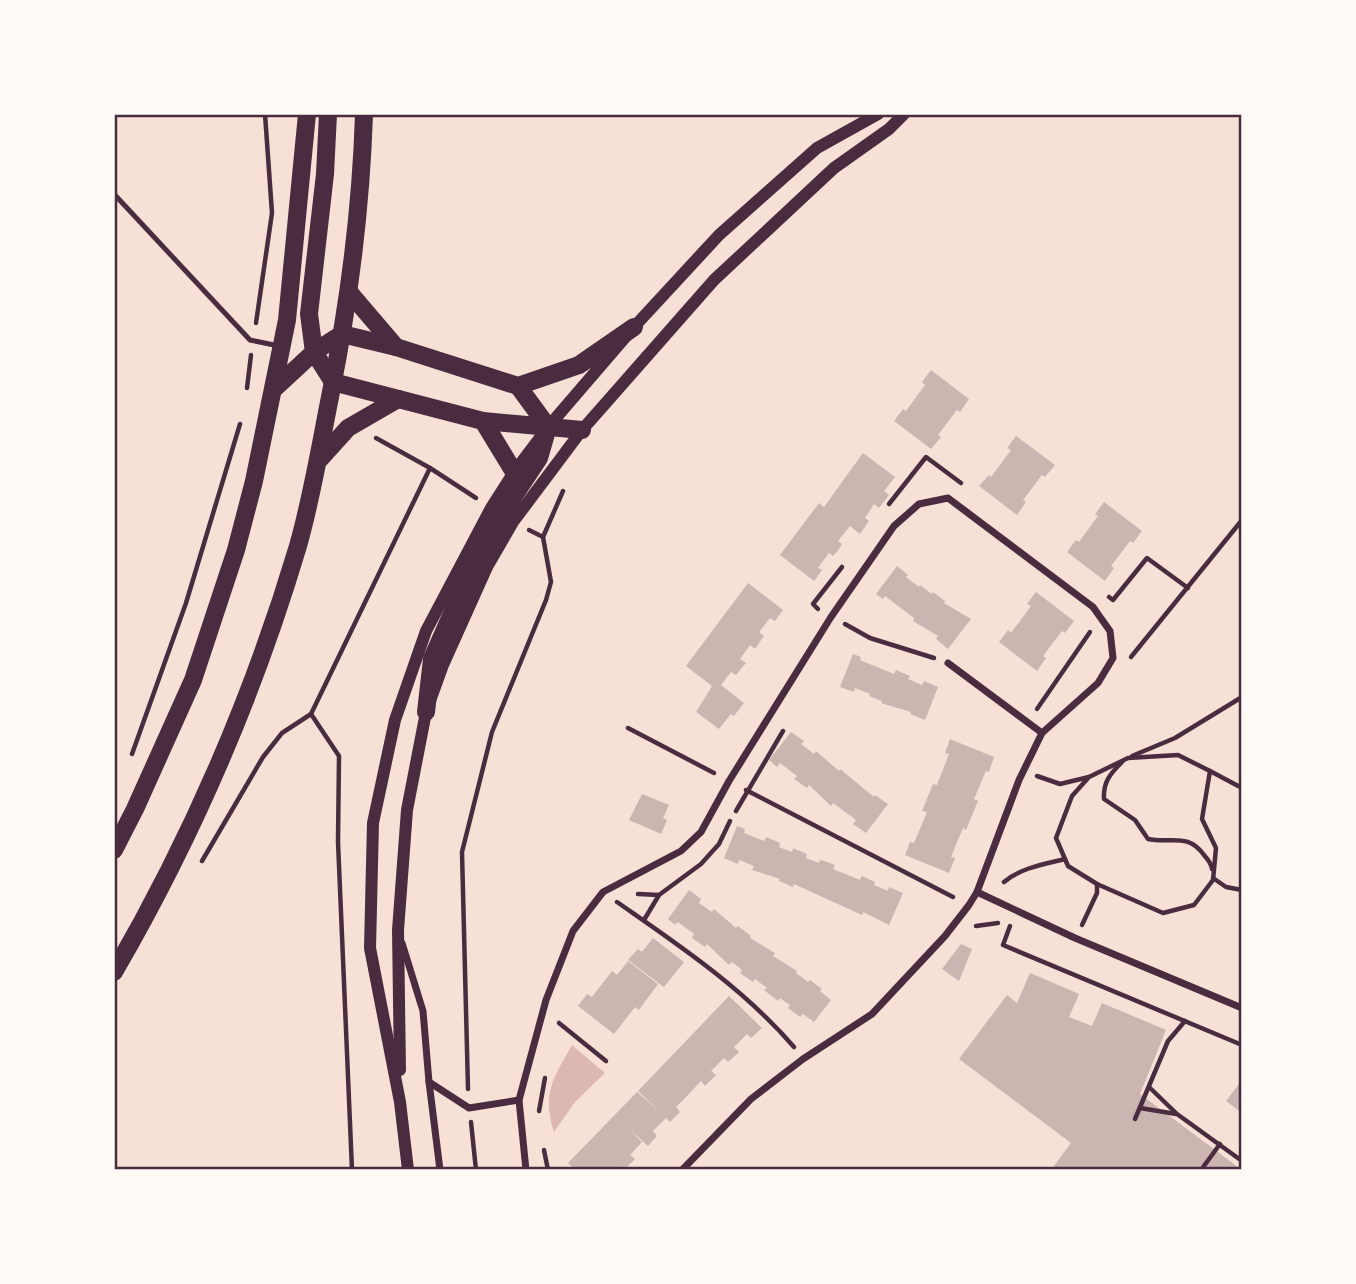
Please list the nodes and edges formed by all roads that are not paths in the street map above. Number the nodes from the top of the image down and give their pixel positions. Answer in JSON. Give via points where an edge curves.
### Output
{"nodes":[{"id":1,"x":307,"y":114,"type":"edge"},
{"id":2,"x":328,"y":114,"type":"edge"},
{"id":3,"x":364,"y":114,"type":"edge"},
{"id":4,"x":878,"y":114,"type":"edge"},
{"id":5,"x":904,"y":114,"type":"edge"},
{"id":6,"x":114,"y":194,"type":"edge"},
{"id":7,"x":349,"y":292,"type":"junction"},
{"id":8,"x":634,"y":327,"type":"junction"},
{"id":9,"x":342,"y":334,"type":"junction"},
{"id":10,"x":282,"y":347,"type":"junction"},
{"id":11,"x":396,"y":347,"type":"junction"},
{"id":12,"x":314,"y":352,"type":"junction"},
{"id":13,"x":333,"y":382,"type":"junction"},
{"id":14,"x":518,"y":386,"type":"junction"},
{"id":15,"x":274,"y":389,"type":"junction"},
{"id":16,"x":398,"y":399,"type":"junction"},
{"id":17,"x":483,"y":421,"type":"junction"},
{"id":18,"x":548,"y":427,"type":"junction"},
{"id":19,"x":577,"y":437,"type":"junction"},
{"id":20,"x":320,"y":459,"type":"junction"},
{"id":21,"x":514,"y":472,"type":"junction"},
{"id":22,"x":948,"y":663,"type":"road end"},
{"id":23,"x":426,"y":712,"type":"junction"},
{"id":24,"x":1042,"y":733,"type":"junction"},
{"id":25,"x":114,"y":850,"type":"edge"},
{"id":26,"x":978,"y":892,"type":"junction"},
{"id":27,"x":398,"y":930,"type":"junction"},
{"id":28,"x":114,"y":972,"type":"edge"},
{"id":29,"x":1242,"y":1008,"type":"edge"},
{"id":30,"x":429,"y":1082,"type":"junction"},
{"id":31,"x":519,"y":1100,"type":"junction"},
{"id":32,"x":400,"y":1102,"type":"junction"},
{"id":33,"x":408,"y":1170,"type":"edge"},
{"id":34,"x":440,"y":1170,"type":"edge"},
{"id":35,"x":526,"y":1170,"type":"edge"},
{"id":36,"x":682,"y":1170,"type":"edge"}],
"edges":[{"from":1,"to":10,"type":"main road"},
{"from":2,"to":12,"type":"main road","via":[[309,314]]},
{"from":3,"to":7,"type":"main road"},
{"from":4,"to":8,"type":"street","via":[[817,149],[719,235]]},
{"from":5,"to":19,"type":"street","via":[[834,168],[714,280]]},
{"from":6,"to":10,"type":"lane","via":[[253,341]]},
{"from":7,"to":9,"type":"main road"},
{"from":7,"to":11,"type":"main road"},
{"from":8,"to":14,"type":"main road","via":[[579,365]]},
{"from":8,"to":18,"type":"street"},
{"from":9,"to":11,"type":"main road"},
{"from":9,"to":12,"type":"main road"},
{"from":9,"to":13,"type":"main road"},
{"from":10,"to":15,"type":"main road"},
{"from":11,"to":14,"type":"main road"},
{"from":12,"to":13,"type":"main road"},
{"from":12,"to":15,"type":"main road"},
{"from":13,"to":16,"type":"main road"},
{"from":13,"to":20,"type":"main road"},
{"from":14,"to":18,"type":"main road"},
{"from":15,"to":25,"type":"main road","via":[[236,550],[193,680]]},
{"from":16,"to":17,"type":"main road"},
{"from":16,"to":20,"type":"main road","via":[[348,428]]},
{"from":17,"to":18,"type":"main road"},
{"from":17,"to":21,"type":"main road"},
{"from":18,"to":19,"type":"main road"},
{"from":18,"to":21,"type":"street"},
{"from":18,"to":23,"type":"main road","via":[[539,458],[502,514],[461,591],[432,659]]},
{"from":19,"to":23,"type":"street","via":[[513,522],[487,567]]},
{"from":20,"to":28,"type":"main road","via":[[298,545],[227,750]]},
{"from":21,"to":32,"type":"street","via":[[426,631],[395,720],[373,823],[370,948]]},
{"from":22,"to":24,"type":"street"},
{"from":23,"to":27,"type":"street","via":[[407,810]]},
{"from":24,"to":26,"type":"street","via":[[1019,780]]},
{"from":24,"to":31,"type":"street","via":[[1098,683],[1113,658],[1110,631],[1093,607],[948,498],[919,504],[894,526],[831,617],[702,832],[681,851],[603,892],[573,931],[546,1000]]},
{"from":26,"to":29,"type":"street"},
{"from":26,"to":36,"type":"street","via":[[945,936],[872,1014],[751,1099]]},
{"from":27,"to":30,"type":"street","via":[[423,1011]]},
{"from":27,"to":32,"type":"street"},
{"from":30,"to":31,"type":"street","via":[[469,1108]]},
{"from":30,"to":34,"type":"street"},
{"from":31,"to":35,"type":"street"},
{"from":32,"to":33,"type":"street"}]}
